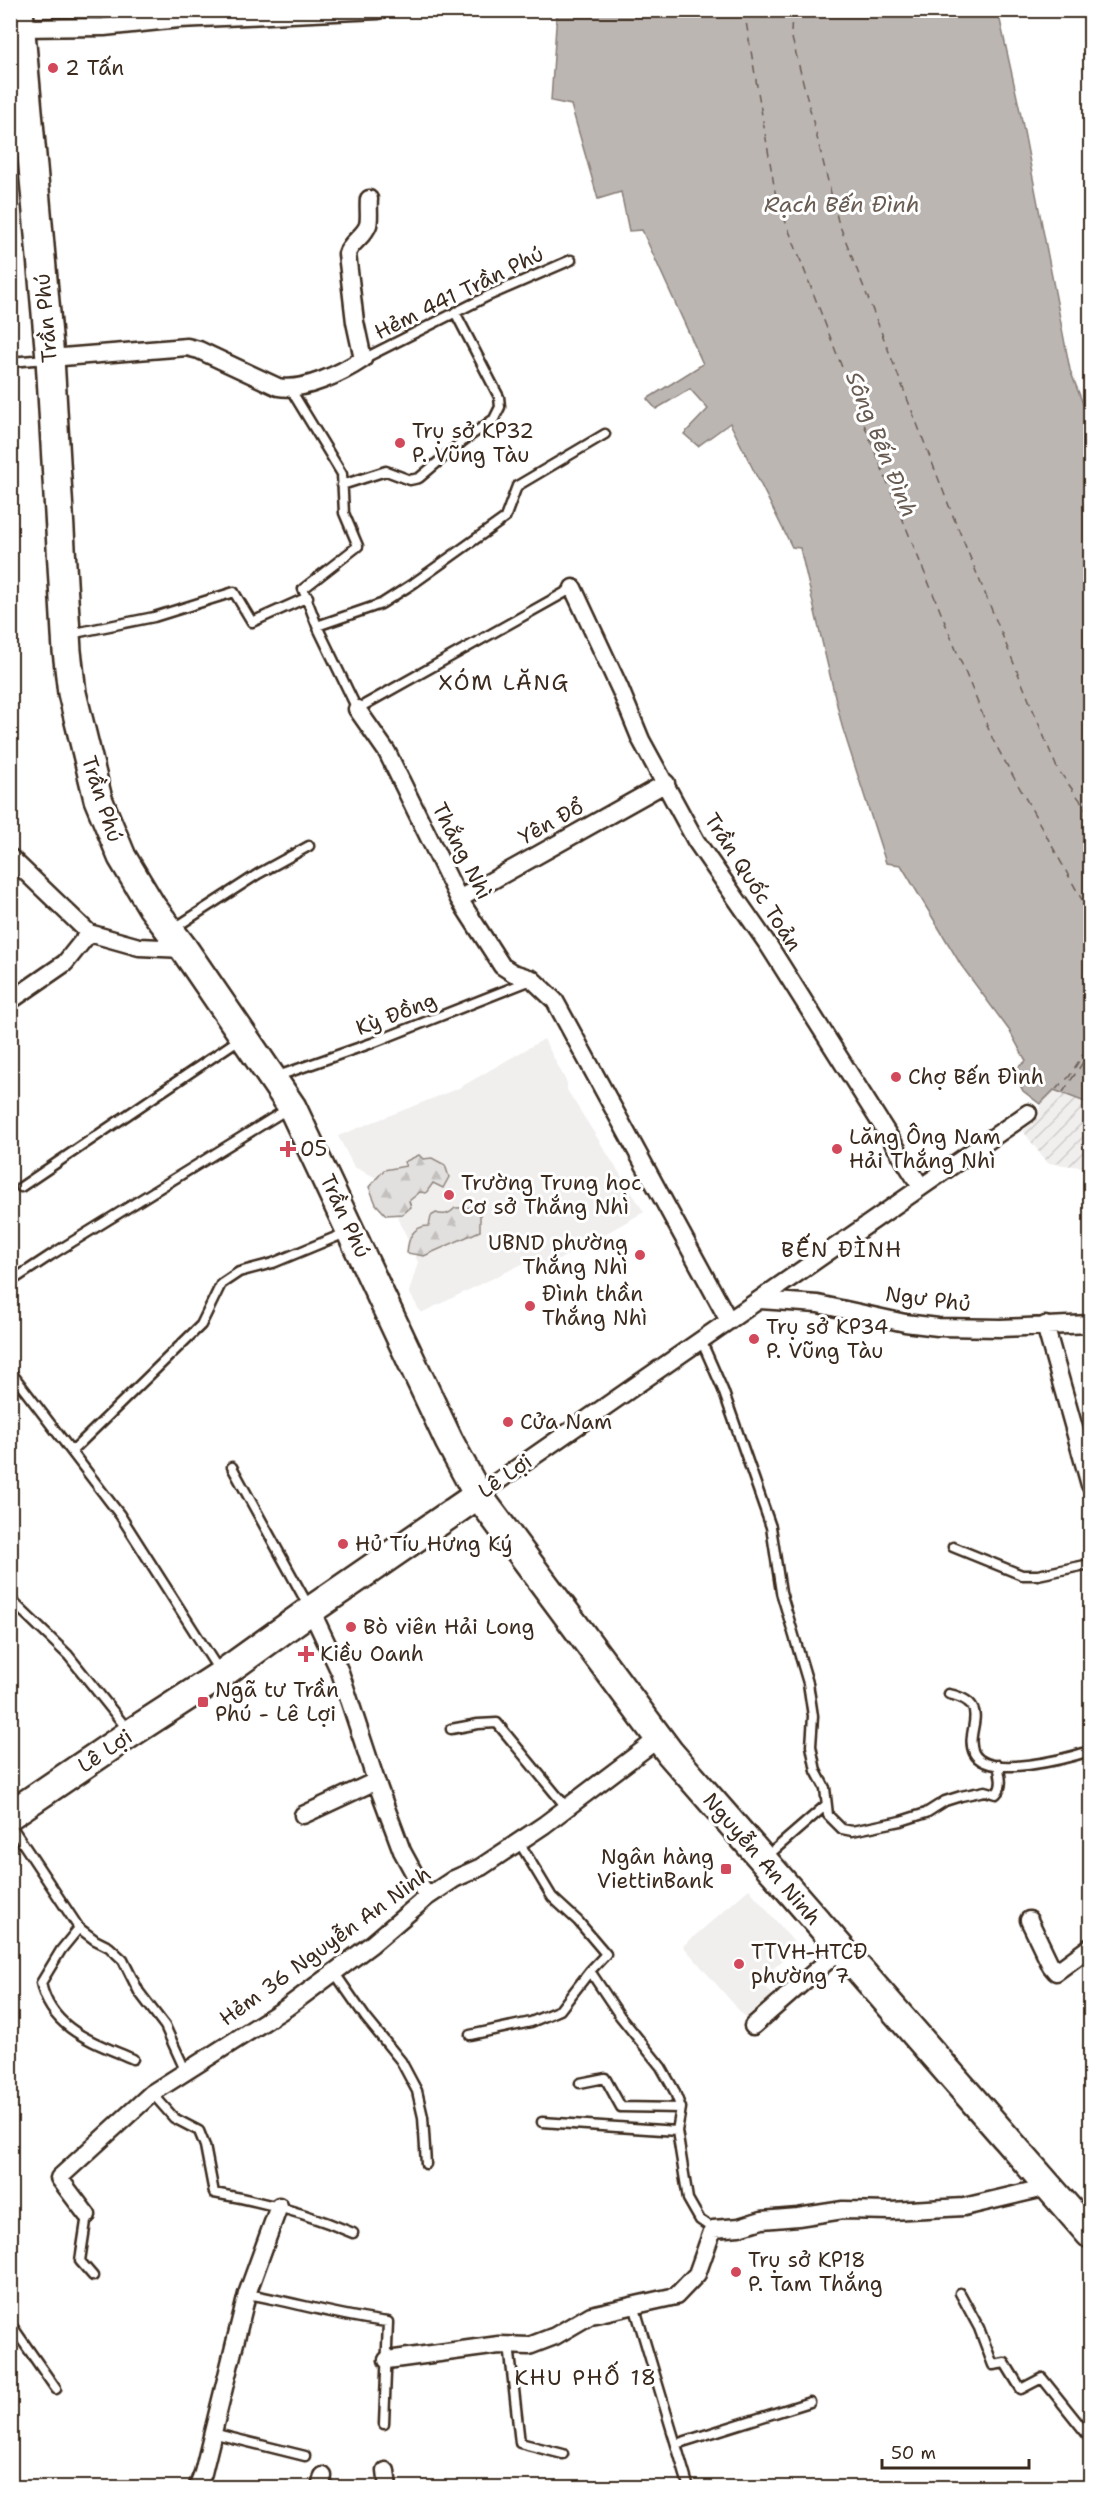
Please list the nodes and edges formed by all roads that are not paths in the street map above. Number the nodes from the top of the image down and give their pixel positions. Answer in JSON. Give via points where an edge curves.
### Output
{"nodes":[{"id":1,"x":208,"y":10,"type":"edge"},
{"id":2,"x":379,"y":10,"type":"edge"},
{"id":3,"x":179,"y":19,"type":"junction"},
{"id":4,"x":17,"y":22,"type":"edge"},
{"id":5,"x":16,"y":56,"type":"edge"},
{"id":6,"x":369,"y":199,"type":"dead end"},
{"id":7,"x":571,"y":260,"type":"dead end"},
{"id":8,"x":455,"y":312,"type":"junction"},
{"id":9,"x":50,"y":358,"type":"junction"},
{"id":10,"x":363,"y":359,"type":"junction"},
{"id":11,"x":10,"y":362,"type":"edge"},
{"id":12,"x":291,"y":390,"type":"junction"},
{"id":13,"x":606,"y":434,"type":"dead end"},
{"id":14,"x":342,"y":485,"type":"junction"},
{"id":15,"x":573,"y":588,"type":"joint"},
{"id":16,"x":308,"y":597,"type":"junction"},
{"id":17,"x":317,"y":626,"type":"junction"},
{"id":18,"x":67,"y":635,"type":"junction"},
{"id":19,"x":357,"y":709,"type":"junction"},
{"id":20,"x":666,"y":783,"type":"junction"},
{"id":21,"x":309,"y":846,"type":"dead end"},
{"id":22,"x":10,"y":857,"type":"edge"},
{"id":23,"x":459,"y":899,"type":"junction"},
{"id":24,"x":89,"y":933,"type":"junction"},
{"id":25,"x":177,"y":940,"type":"junction"},
{"id":26,"x":532,"y":979,"type":"junction"},
{"id":27,"x":10,"y":1001,"type":"edge"},
{"id":28,"x":243,"y":1036,"type":"junction"},
{"id":29,"x":271,"y":1078,"type":"junction"},
{"id":30,"x":292,"y":1107,"type":"junction"},
{"id":31,"x":1028,"y":1113,"type":"dead end"},
{"id":32,"x":921,"y":1186,"type":"junction"},
{"id":33,"x":21,"y":1187,"type":"dead end"},
{"id":34,"x":352,"y":1231,"type":"junction"},
{"id":35,"x":10,"y":1282,"type":"edge"},
{"id":36,"x":760,"y":1300,"type":"junction"},
{"id":37,"x":729,"y":1321,"type":"junction"},
{"id":38,"x":1090,"y":1324,"type":"edge"},
{"id":39,"x":1045,"y":1325,"type":"junction"},
{"id":40,"x":701,"y":1340,"type":"junction"},
{"id":41,"x":10,"y":1371,"type":"edge"},
{"id":42,"x":72,"y":1451,"type":"junction"},
{"id":43,"x":232,"y":1467,"type":"dead end"},
{"id":44,"x":1090,"y":1485,"type":"edge"},
{"id":45,"x":478,"y":1495,"type":"junction"},
{"id":46,"x":953,"y":1547,"type":"dead end"},
{"id":47,"x":1090,"y":1564,"type":"edge"},
{"id":48,"x":10,"y":1599,"type":"edge"},
{"id":49,"x":311,"y":1610,"type":"junction"},
{"id":50,"x":222,"y":1674,"type":"junction"},
{"id":51,"x":949,"y":1694,"type":"dead end"},
{"id":52,"x":451,"y":1729,"type":"dead end"},
{"id":53,"x":131,"y":1733,"type":"junction"},
{"id":54,"x":659,"y":1738,"type":"junction"},
{"id":55,"x":1090,"y":1751,"type":"edge"},
{"id":56,"x":999,"y":1766,"type":"junction"},
{"id":57,"x":376,"y":1781,"type":"junction"},
{"id":58,"x":826,"y":1805,"type":"junction"},
{"id":59,"x":567,"y":1808,"type":"junction"},
{"id":60,"x":10,"y":1815,"type":"edge"},
{"id":61,"x":303,"y":1815,"type":"dead end"},
{"id":62,"x":10,"y":1824,"type":"edge"},
{"id":63,"x":519,"y":1842,"type":"junction"},
{"id":64,"x":763,"y":1860,"type":"junction"},
{"id":65,"x":428,"y":1897,"type":"junction"},
{"id":66,"x":1029,"y":1920,"type":"dead end"},
{"id":67,"x":80,"y":1928,"type":"junction"},
{"id":68,"x":1090,"y":1947,"type":"edge"},
{"id":69,"x":841,"y":1949,"type":"junction"},
{"id":70,"x":590,"y":1971,"type":"junction"},
{"id":71,"x":334,"y":1972,"type":"junction"},
{"id":72,"x":753,"y":2026,"type":"dead end"},
{"id":73,"x":470,"y":2035,"type":"dead end"},
{"id":74,"x":133,"y":2059,"type":"dead end"},
{"id":75,"x":186,"y":2072,"type":"junction"},
{"id":76,"x":579,"y":2084,"type":"dead end"},
{"id":77,"x":152,"y":2093,"type":"junction"},
{"id":78,"x":681,"y":2109,"type":"junction"},
{"id":79,"x":542,"y":2122,"type":"dead end"},
{"id":80,"x":677,"y":2131,"type":"junction"},
{"id":81,"x":426,"y":2164,"type":"dead end"},
{"id":82,"x":1048,"y":2187,"type":"junction"},
{"id":83,"x":279,"y":2206,"type":"junction"},
{"id":84,"x":87,"y":2215,"type":"joint"},
{"id":85,"x":713,"y":2229,"type":"junction"},
{"id":86,"x":353,"y":2233,"type":"dead end"},
{"id":87,"x":1090,"y":2234,"type":"edge"},
{"id":88,"x":93,"y":2276,"type":"dead end"},
{"id":89,"x":960,"y":2293,"type":"dead end"},
{"id":90,"x":247,"y":2294,"type":"junction"},
{"id":91,"x":634,"y":2305,"type":"junction"},
{"id":92,"x":10,"y":2323,"type":"edge"},
{"id":93,"x":509,"y":2345,"type":"junction"},
{"id":94,"x":387,"y":2360,"type":"junction"},
{"id":95,"x":56,"y":2390,"type":"dead end"},
{"id":96,"x":810,"y":2402,"type":"dead end"},
{"id":97,"x":384,"y":2424,"type":"dead end"},
{"id":98,"x":212,"y":2433,"type":"junction"},
{"id":99,"x":1090,"y":2438,"type":"edge"},
{"id":100,"x":676,"y":2444,"type":"junction"},
{"id":101,"x":563,"y":2454,"type":"dead end"},
{"id":102,"x":305,"y":2456,"type":"dead end"},
{"id":103,"x":197,"y":2487,"type":"edge"},
{"id":104,"x":689,"y":2487,"type":"edge"}],
"edges":[{"from":1,"to":3,"type":"lane"},
{"from":2,"to":3,"type":"street"},
{"from":3,"to":4,"type":"street","via":[[104,27]]},
{"from":4,"to":5,"type":"main road","name":"Trần Phú"},
{"from":5,"to":9,"type":"main road","name":"Trần Phú"},
{"from":6,"to":10,"type":"street","via":[[368,225],[349,246],[347,254]]},
{"from":7,"to":8,"type":"lane","name":"Hẻm 441 Trần Phú"},
{"from":8,"to":10,"type":"lane","name":"Hẻm 441 Trần Phú"},
{"from":8,"to":14,"type":"lane","via":[[499,397],[500,407],[494,419],[419,478],[410,480],[386,471]]},
{"from":9,"to":11,"type":"lane"},
{"from":9,"to":12,"type":"street","via":[[187,347]]},
{"from":9,"to":18,"type":"main road","name":"Trần Phú"},
{"from":10,"to":12,"type":"street","via":[[346,370]]},
{"from":12,"to":14,"type":"lane","via":[[342,474]]},
{"from":13,"to":17,"type":"lane","via":[[518,486],[505,519],[414,583],[381,604]]},
{"from":14,"to":16,"type":"lane","via":[[344,513],[358,546],[303,588]]},
{"from":15,"to":19,"type":"lane"},
{"from":15,"to":20,"type":"street","name":"Trần Quốc Toản","via":[[641,740]]},
{"from":16,"to":17,"type":"lane","name":"Thắng Nhì"},
{"from":16,"to":18,"type":"lane","via":[[252,622],[234,592],[154,617]]},
{"from":17,"to":19,"type":"lane","name":"Thắng Nhì"},
{"from":18,"to":25,"type":"main road","name":"Trần Phú","via":[[72,693],[98,799],[122,858]]},
{"from":19,"to":23,"type":"street","name":"Thắng Nhì","via":[[387,752]]},
{"from":20,"to":23,"type":"street","name":"Yên Đổ"},
{"from":20,"to":32,"type":"street","name":"Trần Quốc Toản","via":[[696,842],[769,946]]},
{"from":21,"to":25,"type":"lane","via":[[258,874]]},
{"from":22,"to":24,"type":"street"},
{"from":23,"to":26,"type":"street","name":"Thắng Nhì","via":[[502,966]]},
{"from":24,"to":25,"type":"street","via":[[139,947]]},
{"from":24,"to":27,"type":"street","via":[[65,963]]},
{"from":25,"to":28,"type":"main road","name":"Trần Phú"},
{"from":26,"to":29,"type":"lane","name":"Kỳ Đồng","via":[[372,1043]]},
{"from":26,"to":37,"type":"street","name":"Thắng Nhì","via":[[555,1001]]},
{"from":28,"to":29,"type":"main road","name":"Trần Phú"},
{"from":28,"to":33,"type":"lane"},
{"from":29,"to":30,"type":"main road","name":"Trần Phú"},
{"from":30,"to":34,"type":"main road","name":"Trần Phú"},
{"from":30,"to":35,"type":"lane"},
{"from":31,"to":32,"type":"street","name":"Lê Lợi"},
{"from":32,"to":36,"type":"street","name":"Lê Lợi"},
{"from":34,"to":42,"type":"lane","via":[[273,1263],[239,1272],[221,1284],[201,1325]]},
{"from":34,"to":45,"type":"main road","name":"Trần Phú"},
{"from":36,"to":37,"type":"street","name":"Lê Lợi"},
{"from":36,"to":39,"type":"street","name":"Ngư Phủ","via":[[846,1308],[938,1327]]},
{"from":37,"to":40,"type":"street","name":"Lê Lợi"},
{"from":38,"to":39,"type":"street","name":"Ngư Phủ"},
{"from":39,"to":44,"type":"street"},
{"from":40,"to":45,"type":"street","name":"Lê Lợi"},
{"from":40,"to":58,"type":"lane","via":[[727,1400],[771,1527],[781,1592],[808,1683],[813,1716],[811,1746],[816,1771],[825,1788]]},
{"from":41,"to":42,"type":"lane"},
{"from":42,"to":50,"type":"lane","via":[[120,1515]]},
{"from":43,"to":49,"type":"lane"},
{"from":45,"to":49,"type":"main road","name":"Lê Lợi"},
{"from":45,"to":54,"type":"main road","name":"Nguyễn An Ninh"},
{"from":46,"to":47,"type":"lane","via":[[1022,1575]]},
{"from":48,"to":53,"type":"lane","via":[[68,1655]]},
{"from":49,"to":50,"type":"main road","name":"Lê Lợi"},
{"from":49,"to":57,"type":"street","via":[[340,1672]]},
{"from":50,"to":53,"type":"main road","name":"Lê Lợi"},
{"from":51,"to":56,"type":"lane","via":[[972,1705],[975,1756]]},
{"from":52,"to":59,"type":"lane","via":[[497,1723]]},
{"from":53,"to":60,"type":"main road","name":"Lê Lợi"},
{"from":54,"to":59,"type":"street","name":"Hẻm 36 Nguyễn An Ninh"},
{"from":54,"to":64,"type":"main road","name":"Nguyễn An Ninh"},
{"from":55,"to":56,"type":"lane","via":[[1038,1765]]},
{"from":56,"to":58,"type":"lane","via":[[1001,1783],[996,1794],[985,1791],[961,1796],[926,1813],[886,1825],[842,1829],[828,1815]]},
{"from":57,"to":61,"type":"street"},
{"from":57,"to":65,"type":"street","via":[[402,1851]]},
{"from":58,"to":64,"type":"lane"},
{"from":59,"to":63,"type":"street","name":"Hẻm 36 Nguyễn An Ninh"},
{"from":62,"to":67,"type":"lane"},
{"from":63,"to":65,"type":"street","name":"Hẻm 36 Nguyễn An Ninh"},
{"from":63,"to":70,"type":"lane","via":[[552,1897],[606,1954]]},
{"from":64,"to":69,"type":"main road","name":"Nguyễn An Ninh"},
{"from":65,"to":71,"type":"street","name":"Hẻm 36 Nguyễn An Ninh"},
{"from":66,"to":68,"type":"street","via":[[1056,1972]]},
{"from":67,"to":74,"type":"lane","via":[[41,1983],[44,1998],[57,2018],[79,2036]]},
{"from":67,"to":75,"type":"lane","via":[[123,1960],[139,1992],[165,2026]]},
{"from":69,"to":72,"type":"street"},
{"from":69,"to":82,"type":"main road","name":"Nguyễn An Ninh"},
{"from":70,"to":73,"type":"lane","via":[[560,2010],[531,2022]]},
{"from":70,"to":78,"type":"lane","via":[[661,2067]]},
{"from":71,"to":75,"type":"street","name":"Hẻm 36 Nguyễn An Ninh"},
{"from":71,"to":81,"type":"lane","via":[[401,2061],[417,2091]]},
{"from":75,"to":77,"type":"street","name":"Hẻm 36 Nguyễn An Ninh"},
{"from":76,"to":78,"type":"lane","via":[[605,2078],[621,2107]]},
{"from":77,"to":83,"type":"lane","via":[[174,2118],[199,2132],[214,2193]]},
{"from":77,"to":84,"type":"street","name":"Hẻm 36 Nguyễn An Ninh","via":[[59,2178]]},
{"from":78,"to":80,"type":"lane"},
{"from":79,"to":80,"type":"lane"},
{"from":80,"to":85,"type":"lane","via":[[688,2199],[700,2220]]},
{"from":82,"to":85,"type":"street","via":[[964,2207],[843,2210]]},
{"from":82,"to":87,"type":"main road","name":"Nguyễn An Ninh"},
{"from":83,"to":86,"type":"lane"},
{"from":83,"to":90,"type":"street"},
{"from":84,"to":88,"type":"lane","name":"Hẻm 36 Nguyễn An Ninh","via":[[80,2261]]},
{"from":85,"to":91,"type":"street","via":[[697,2274],[676,2295]]},
{"from":89,"to":99,"type":"lane","via":[[993,2365],[1005,2363],[1021,2389],[1042,2378]]},
{"from":90,"to":94,"type":"lane","via":[[388,2322]]},
{"from":90,"to":98,"type":"street"},
{"from":91,"to":93,"type":"street","via":[[591,2314],[555,2336],[529,2346]]},
{"from":91,"to":100,"type":"lane"},
{"from":92,"to":95,"type":"lane"},
{"from":93,"to":94,"type":"street"},
{"from":93,"to":101,"type":"lane","via":[[520,2443]]},
{"from":94,"to":97,"type":"lane"},
{"from":96,"to":100,"type":"lane"},
{"from":98,"to":102,"type":"lane"},
{"from":98,"to":103,"type":"street"},
{"from":100,"to":104,"type":"lane"}]}
